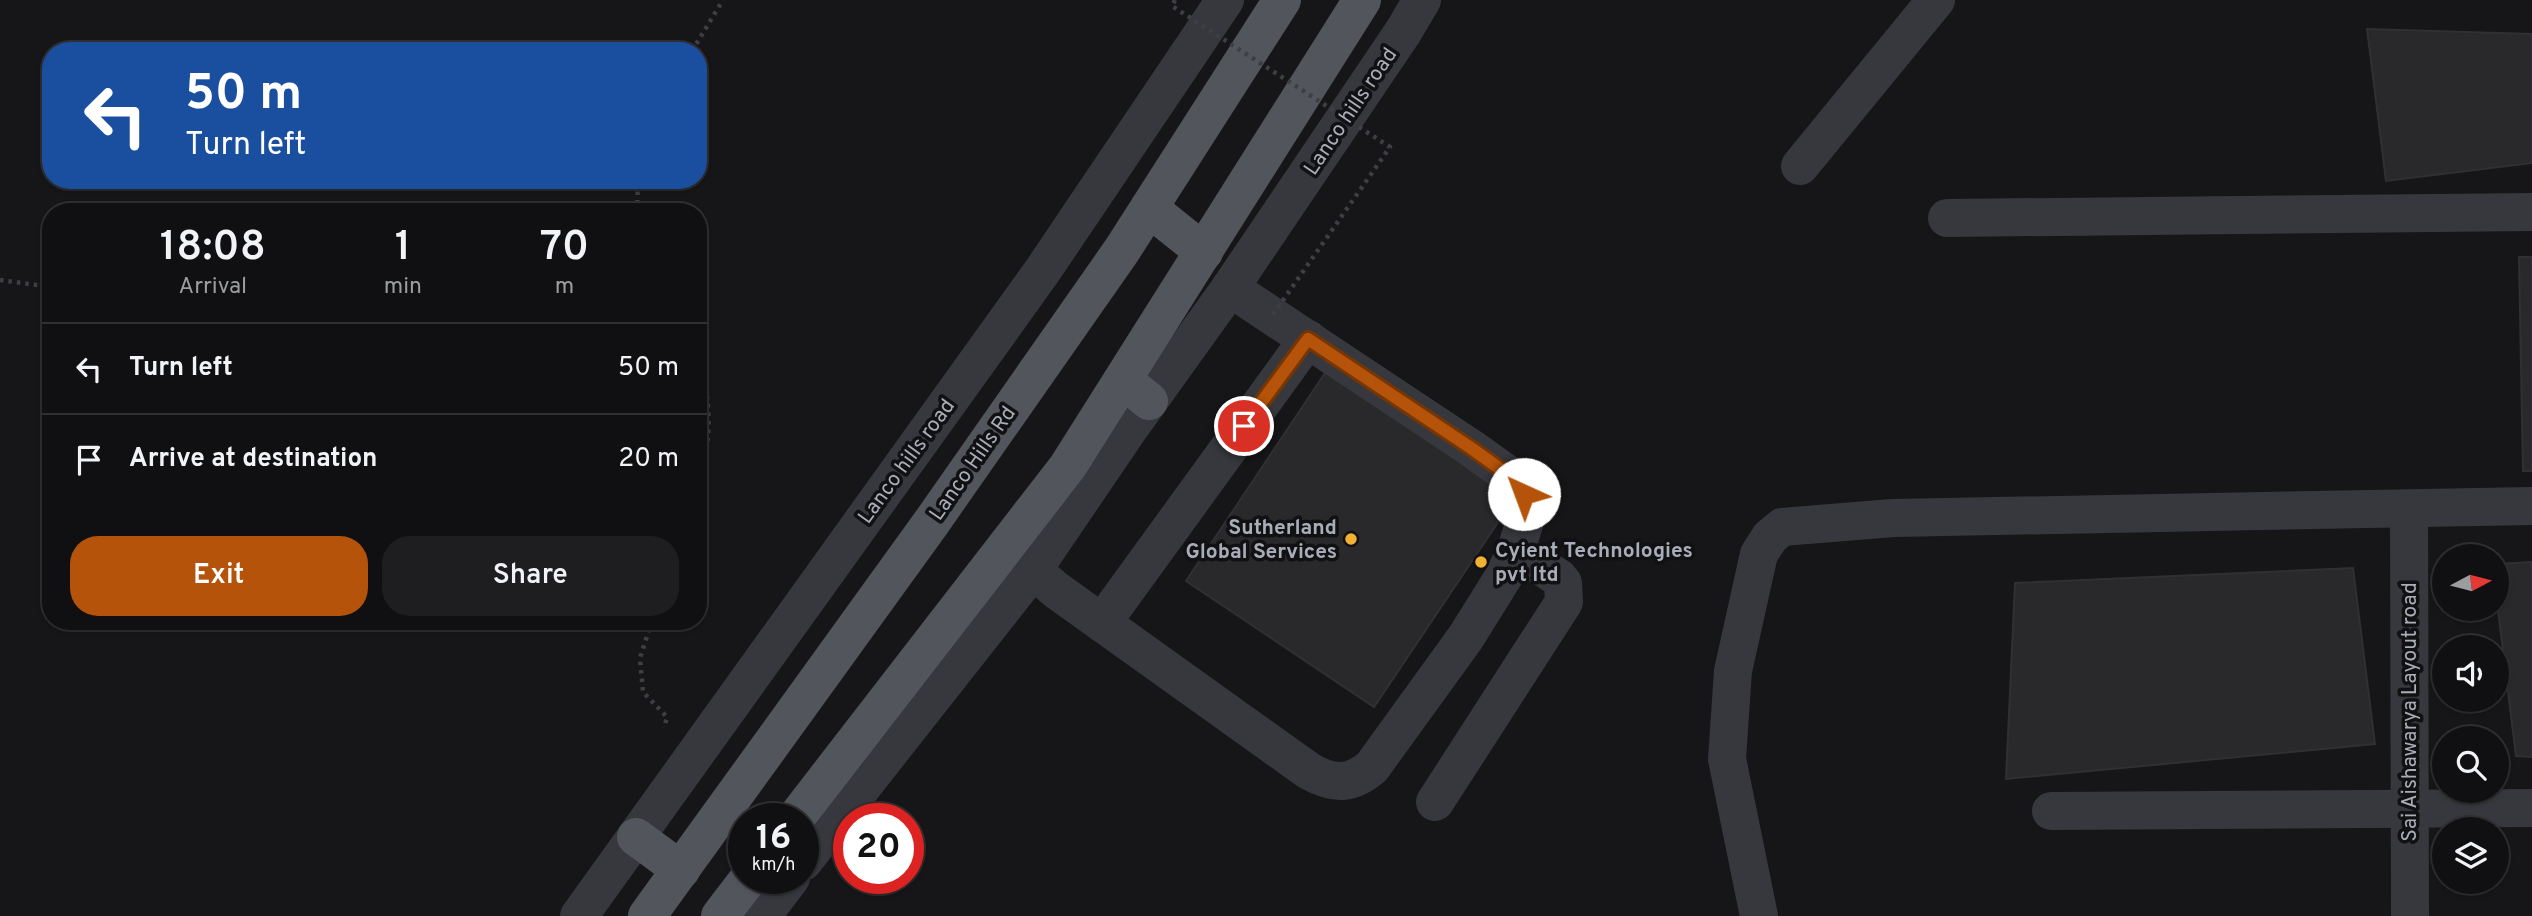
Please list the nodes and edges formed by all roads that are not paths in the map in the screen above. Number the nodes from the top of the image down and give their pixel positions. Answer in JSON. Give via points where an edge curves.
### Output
{"nodes":[{"id":1,"x":1225,"y":0,"type":"edge"},
{"id":2,"x":1282,"y":0,"type":"edge"},
{"id":3,"x":1362,"y":0,"type":"edge"},
{"id":4,"x":1422,"y":0,"type":"edge"},
{"id":5,"x":1936,"y":0,"type":"edge"},
{"id":6,"x":1800,"y":166,"type":"dead end"},
{"id":7,"x":1149,"y":208,"type":"junction"},
{"id":8,"x":2532,"y":212,"type":"edge"},
{"id":9,"x":1947,"y":218,"type":"dead end"},
{"id":10,"x":1204,"y":252,"type":"junction"},
{"id":11,"x":1230,"y":288,"type":"junction"},
{"id":12,"x":1308,"y":339,"type":"junction"},
{"id":13,"x":1136,"y":391,"type":"junction"},
{"id":14,"x":2532,"y":506,"type":"edge"},
{"id":15,"x":2409,"y":509,"type":"junction"},
{"id":16,"x":1516,"y":550,"type":"junction"},
{"id":17,"x":1032,"y":570,"type":"junction"},
{"id":18,"x":1102,"y":623,"type":"junction"},
{"id":19,"x":1435,"y":802,"type":"dead end"},
{"id":20,"x":807,"y":803,"type":"edge"},
{"id":21,"x":2532,"y":808,"type":"edge"},
{"id":22,"x":2409,"y":810,"type":"junction"},
{"id":23,"x":2051,"y":811,"type":"dead end"},
{"id":24,"x":636,"y":837,"type":"junction"},
{"id":25,"x":819,"y":842,"type":"edge"},
{"id":26,"x":681,"y":870,"type":"junction"},
{"id":27,"x":737,"y":894,"type":"edge"},
{"id":28,"x":779,"y":894,"type":"edge"},
{"id":29,"x":579,"y":916,"type":"edge"},
{"id":30,"x":647,"y":916,"type":"edge"},
{"id":31,"x":720,"y":916,"type":"edge"},
{"id":32,"x":762,"y":916,"type":"edge"},
{"id":33,"x":1759,"y":916,"type":"edge"},
{"id":34,"x":2410,"y":916,"type":"edge"}],
"edges":[{"from":1,"to":24,"type":"street","name":"Lanco hills road","via":[[1042,270]]},
{"from":2,"to":7,"type":"main road","name":"Lanco Hills Rd"},
{"from":3,"to":10,"type":"main road"},
{"from":4,"to":11,"type":"street","name":"Lanco hills road"},
{"from":5,"to":6,"type":"street"},
{"from":7,"to":10,"type":"main road"},
{"from":7,"to":26,"type":"main road","name":"Lanco Hills Rd"},
{"from":8,"to":9,"type":"street"},
{"from":10,"to":13,"type":"main road"},
{"from":11,"to":12,"type":"street"},
{"from":11,"to":13,"type":"street","name":"Lanco hills road"},
{"from":12,"to":16,"type":"street","via":[[1517,481],[1524,494],[1525,521]]},
{"from":12,"to":18,"type":"street"},
{"from":13,"to":17,"type":"street","name":"Lanco hills road"},
{"from":13,"to":20,"type":"main road","via":[[1068,467]]},
{"from":14,"to":15,"type":"street"},
{"from":15,"to":22,"type":"street","name":"Sai Aishawarya Layout road"},
{"from":15,"to":33,"type":"street","via":[[1893,518],[1782,527],[1759,554],[1733,671],[1727,759]]},
{"from":16,"to":18,"type":"street","via":[[1466,636],[1372,767],[1359,778],[1331,780],[1309,772]]},
{"from":16,"to":19,"type":"street","via":[[1559,578],[1564,602]]},
{"from":17,"to":18,"type":"street"},
{"from":17,"to":25,"type":"street","name":"Lanco hills road"},
{"from":21,"to":22,"type":"street"},
{"from":22,"to":23,"type":"street"},
{"from":22,"to":34,"type":"street","name":"Sai Aishawarya Layout road"},
{"from":24,"to":26,"type":"main road"},
{"from":24,"to":29,"type":"street","name":"Lanco hills road"},
{"from":26,"to":30,"type":"main road","name":"Lanco Hills Rd"},
{"from":27,"to":31,"type":"main road"},
{"from":28,"to":32,"type":"street"}]}
